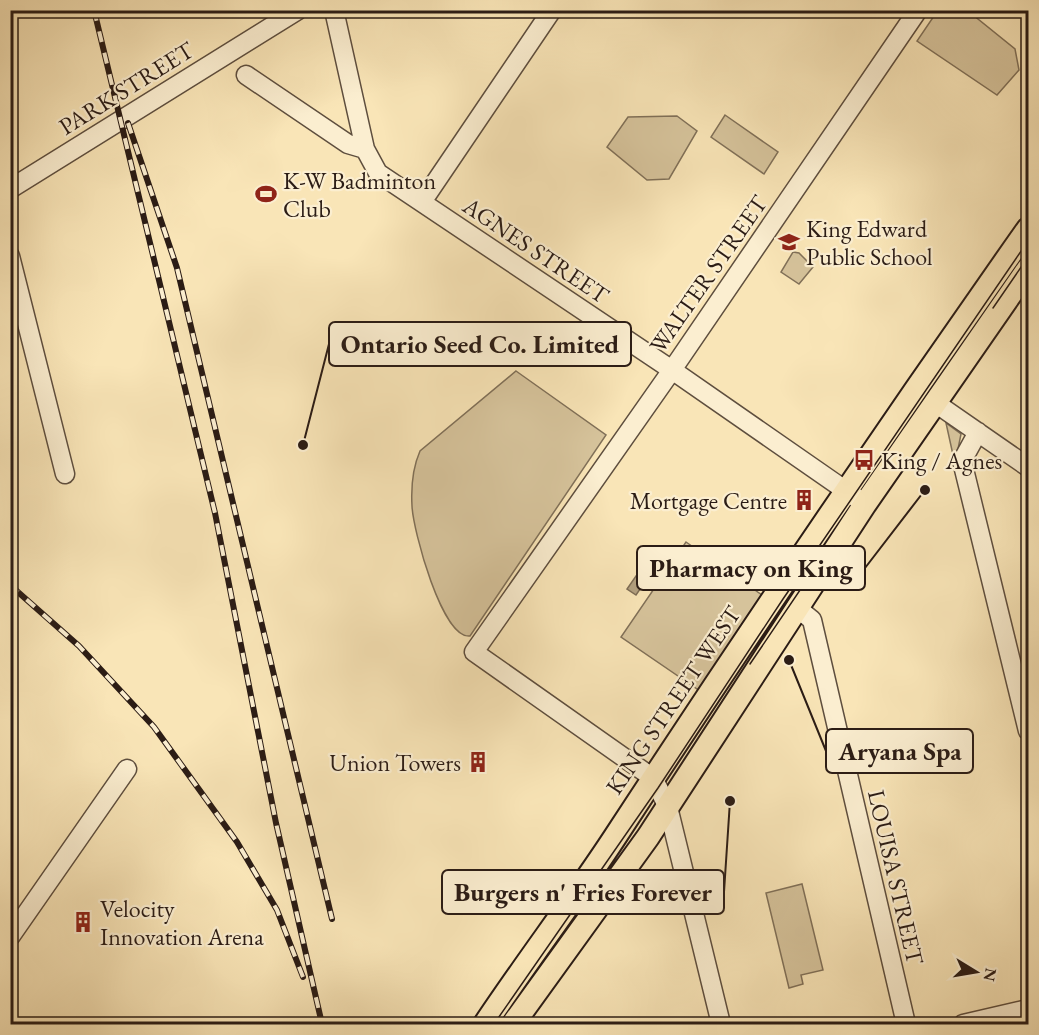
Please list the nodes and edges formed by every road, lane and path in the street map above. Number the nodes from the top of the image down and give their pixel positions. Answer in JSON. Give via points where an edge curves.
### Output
{"nodes":[{"id":1,"x":298,"y":10,"type":"edge"},
{"id":2,"x":334,"y":10,"type":"edge"},
{"id":3,"x":552,"y":10,"type":"edge"},
{"id":4,"x":918,"y":10,"type":"edge"},
{"id":5,"x":246,"y":75,"type":"dead end"},
{"id":6,"x":364,"y":149,"type":"junction"},
{"id":7,"x":10,"y":189,"type":"edge"},
{"id":8,"x":422,"y":202,"type":"junction"},
{"id":9,"x":1029,"y":229,"type":"edge"},
{"id":10,"x":10,"y":256,"type":"edge"},
{"id":11,"x":1029,"y":269,"type":"edge"},
{"id":12,"x":672,"y":370,"type":"junction"},
{"id":13,"x":934,"y":402,"type":"junction"},
{"id":14,"x":978,"y":432,"type":"junction"},
{"id":15,"x":1029,"y":467,"type":"edge"},
{"id":16,"x":65,"y":474,"type":"dead end"},
{"id":17,"x":856,"y":497,"type":"junction"},
{"id":18,"x":796,"y":607,"type":"junction"},
{"id":19,"x":1026,"y":709,"type":"edge"},
{"id":20,"x":1029,"y":730,"type":"edge"},
{"id":21,"x":127,"y":769,"type":"dead end"},
{"id":22,"x":653,"y":778,"type":"junction"},
{"id":23,"x":668,"y":807,"type":"junction"},
{"id":24,"x":10,"y":937,"type":"edge"},
{"id":25,"x":1029,"y":1009,"type":"edge"},
{"id":26,"x":485,"y":1024,"type":"edge"},
{"id":27,"x":513,"y":1024,"type":"edge"},
{"id":28,"x":721,"y":1024,"type":"edge"},
{"id":29,"x":906,"y":1024,"type":"edge"},
{"id":30,"x":963,"y":1024,"type":"edge"}],
"edges":[{"from":1,"to":7,"type":"street","name":"PARK STREET"},
{"from":2,"to":6,"type":"street"},
{"from":3,"to":8,"type":"street"},
{"from":4,"to":12,"type":"street","name":"WALTER STREET"},
{"from":5,"to":6,"type":"street","via":[[348,144]]},
{"from":6,"to":8,"type":"street","name":"AGNES STREET","via":[[378,173]]},
{"from":8,"to":12,"type":"street","name":"AGNES STREET"},
{"from":9,"to":17,"type":"main road","name":"KING STREET WEST"},
{"from":10,"to":16,"type":"street"},
{"from":11,"to":13,"type":"main road","name":"KING STREET WEST"},
{"from":12,"to":17,"type":"street","name":"AGNES STREET"},
{"from":12,"to":22,"type":"street","name":"WALTER STREET","via":[[474,652]]},
{"from":13,"to":14,"type":"street"},
{"from":13,"to":17,"type":"main road","name":"KING STREET WEST"},
{"from":14,"to":15,"type":"street"},
{"from":14,"to":19,"type":"street","via":[[962,461]]},
{"from":17,"to":18,"type":"main road","name":"KING STREET WEST"},
{"from":17,"to":22,"type":"main road","name":"KING STREET WEST"},
{"from":18,"to":23,"type":"main road","name":"KING STREET WEST"},
{"from":18,"to":29,"type":"street","name":"LOUISA STREET","via":[[812,620]]},
{"from":19,"to":20,"type":"street"},
{"from":21,"to":24,"type":"street"},
{"from":22,"to":23,"type":"street"},
{"from":22,"to":26,"type":"main road","name":"KING STREET WEST"},
{"from":23,"to":27,"type":"main road","name":"KING STREET WEST"},
{"from":23,"to":28,"type":"street"},
{"from":25,"to":30,"type":"street"}]}
